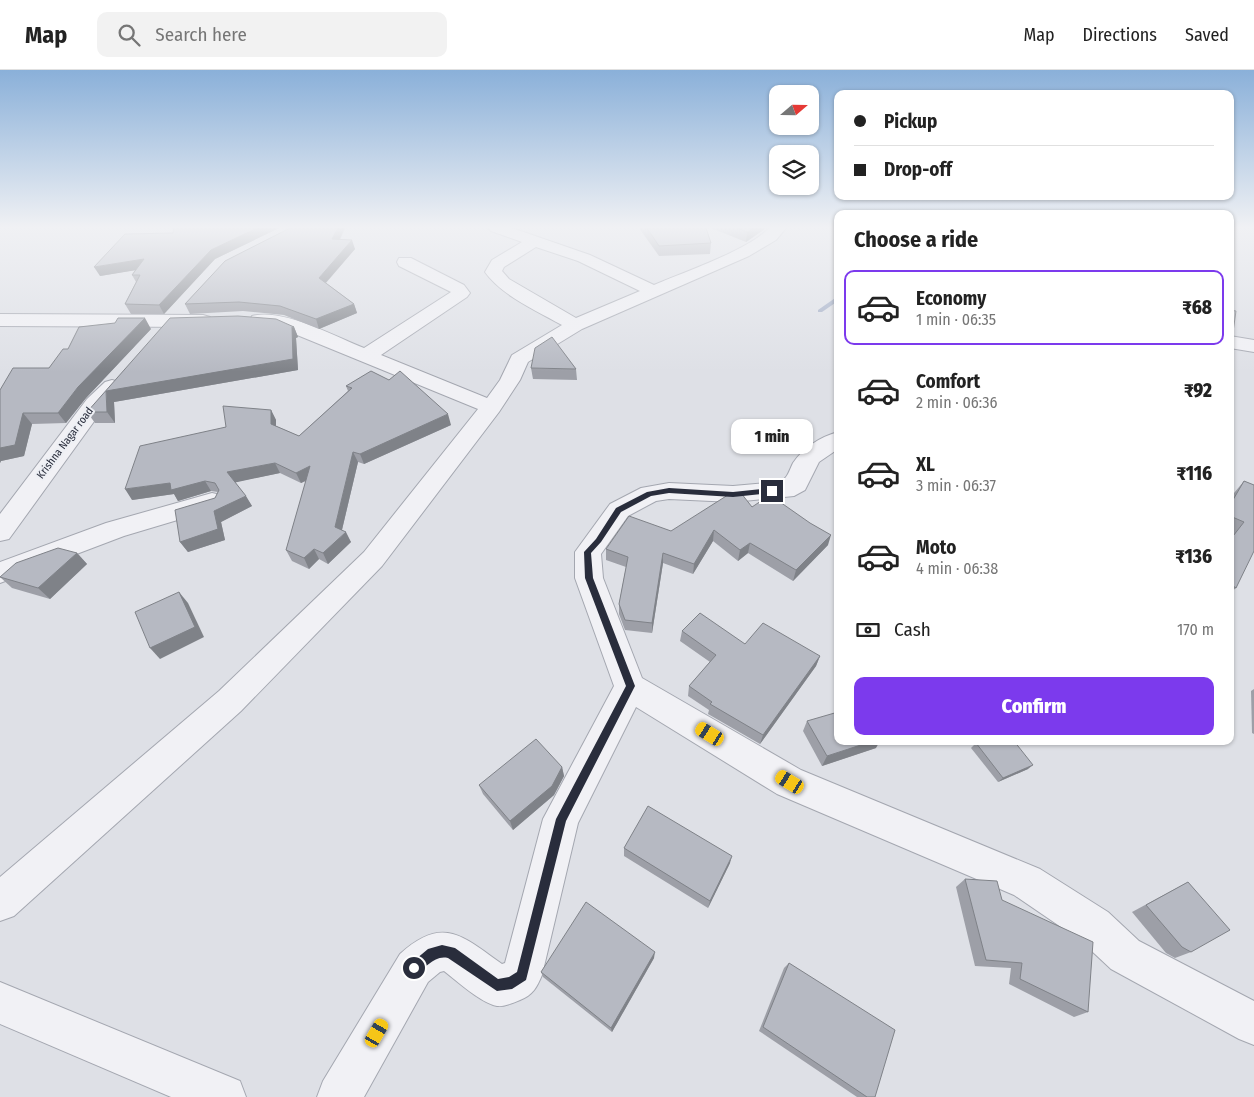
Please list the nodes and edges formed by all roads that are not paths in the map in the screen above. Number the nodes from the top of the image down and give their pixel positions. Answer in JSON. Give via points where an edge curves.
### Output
{"nodes":[{"id":1,"x":432,"y":276,"type":"edge"},
{"id":2,"x":497,"y":276,"type":"edge"},
{"id":3,"x":622,"y":276,"type":"edge"},
{"id":4,"x":689,"y":276,"type":"edge"},
{"id":5,"x":654,"y":291,"type":"junction"},
{"id":6,"x":190,"y":301,"type":"edge"},
{"id":7,"x":242,"y":319,"type":"edge"},
{"id":8,"x":0,"y":320,"type":"edge"},
{"id":9,"x":224,"y":320,"type":"edge"},
{"id":10,"x":171,"y":322,"type":"junction"},
{"id":11,"x":575,"y":325,"type":"junction"},
{"id":12,"x":152,"y":343,"type":"edge"},
{"id":13,"x":1234,"y":343,"type":"edge"},
{"id":14,"x":1254,"y":346,"type":"edge"},
{"id":15,"x":366,"y":356,"type":"junction"},
{"id":16,"x":126,"y":370,"type":"edge"},
{"id":17,"x":491,"y":407,"type":"junction"},
{"id":18,"x":834,"y":441,"type":"edge"},
{"id":19,"x":212,"y":502,"type":"edge"},
{"id":20,"x":0,"y":532,"type":"edge"},
{"id":21,"x":0,"y":573,"type":"edge"},
{"id":22,"x":630,"y":686,"type":"junction"},
{"id":23,"x":0,"y":902,"type":"edge"},
{"id":24,"x":0,"y":1003,"type":"edge"},
{"id":25,"x":1254,"y":1024,"type":"edge"},
{"id":26,"x":224,"y":1097,"type":"edge"},
{"id":27,"x":339,"y":1097,"type":"edge"}],
"edges":[{"from":1,"to":15,"type":"street","via":[[461,293]]},
{"from":2,"to":11,"type":"street","via":[[503,283]]},
{"from":3,"to":5,"type":"street"},
{"from":4,"to":5,"type":"street"},
{"from":5,"to":11,"type":"street"},
{"from":6,"to":10,"type":"street"},
{"from":7,"to":15,"type":"street","via":[[284,323]]},
{"from":8,"to":10,"type":"street"},
{"from":9,"to":10,"type":"street"},
{"from":10,"to":12,"type":"street"},
{"from":11,"to":17,"type":"street","via":[[519,359],[510,380]]},
{"from":13,"to":14,"type":"street"},
{"from":15,"to":17,"type":"street"},
{"from":16,"to":20,"type":"street","name":"Krishna Nagar road","via":[[95,404]]},
{"from":17,"to":23,"type":"street","via":[[373,560],[230,701]]},
{"from":18,"to":22,"type":"street","via":[[810,456],[803,464],[796,484],[785,490],[733,494],[669,491],[650,494],[618,510],[588,552],[589,578]]},
{"from":19,"to":21,"type":"street","via":[[115,530]]},
{"from":22,"to":25,"type":"street","via":[[790,782],[1027,882],[1094,926],[1125,955]]},
{"from":22,"to":27,"type":"street","via":[[561,819],[522,975],[512,983],[497,985],[450,952],[432,954],[414,968]]},
{"from":24,"to":26,"type":"street"}]}
